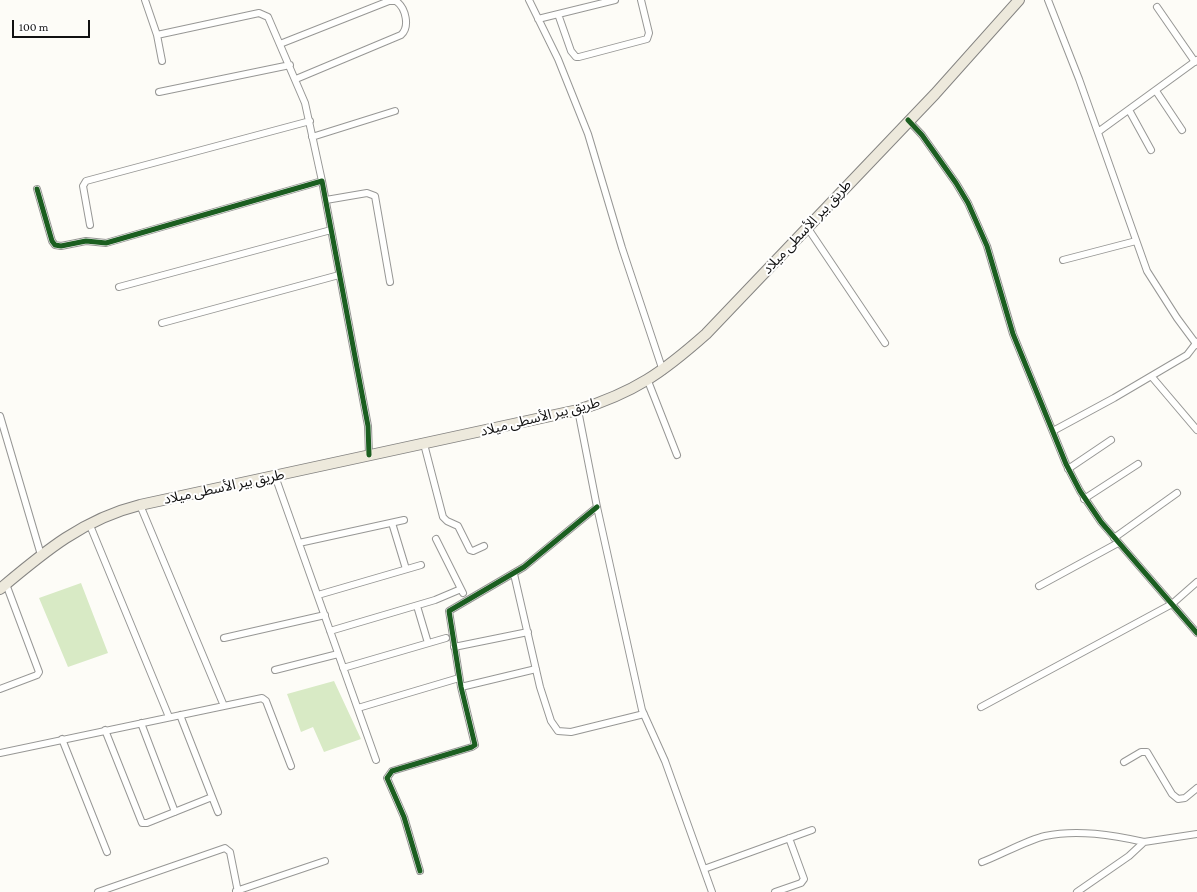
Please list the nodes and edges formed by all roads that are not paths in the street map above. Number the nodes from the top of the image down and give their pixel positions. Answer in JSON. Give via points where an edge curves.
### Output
{"nodes":[{"id":1,"x":145,"y":0,"type":"edge"},
{"id":2,"x":529,"y":0,"type":"edge"},
{"id":3,"x":615,"y":0,"type":"edge"},
{"id":4,"x":641,"y":0,"type":"edge"},
{"id":5,"x":1019,"y":0,"type":"edge"},
{"id":6,"x":1048,"y":0,"type":"edge"},
{"id":7,"x":1157,"y":7,"type":"dead end"},
{"id":8,"x":558,"y":14,"type":"junction"},
{"id":9,"x":538,"y":19,"type":"junction"},
{"id":10,"x":157,"y":35,"type":"junction"},
{"id":11,"x":280,"y":44,"type":"junction"},
{"id":12,"x":162,"y":61,"type":"dead end"},
{"id":13,"x":1196,"y":61,"type":"edge"},
{"id":14,"x":290,"y":65,"type":"junction"},
{"id":15,"x":296,"y":79,"type":"junction"},
{"id":16,"x":1156,"y":91,"type":"junction"},
{"id":17,"x":159,"y":92,"type":"dead end"},
{"id":18,"x":1128,"y":110,"type":"junction"},
{"id":19,"x":395,"y":111,"type":"dead end"},
{"id":20,"x":908,"y":120,"type":"junction"},
{"id":21,"x":310,"y":121,"type":"junction"},
{"id":22,"x":1182,"y":130,"type":"dead end"},
{"id":23,"x":1098,"y":132,"type":"junction"},
{"id":24,"x":312,"y":138,"type":"junction"},
{"id":25,"x":1151,"y":150,"type":"dead end"},
{"id":26,"x":322,"y":181,"type":"junction"},
{"id":27,"x":37,"y":189,"type":"dead end"},
{"id":28,"x":326,"y":200,"type":"junction"},
{"id":29,"x":90,"y":225,"type":"dead end"},
{"id":30,"x":807,"y":227,"type":"junction"},
{"id":31,"x":331,"y":230,"type":"junction"},
{"id":32,"x":1136,"y":241,"type":"junction"},
{"id":33,"x":1063,"y":260,"type":"dead end"},
{"id":34,"x":338,"y":275,"type":"junction"},
{"id":35,"x":390,"y":282,"type":"dead end"},
{"id":36,"x":119,"y":287,"type":"dead end"},
{"id":37,"x":162,"y":323,"type":"dead end"},
{"id":38,"x":885,"y":343,"type":"dead end"},
{"id":39,"x":1197,"y":344,"type":"edge"},
{"id":40,"x":663,"y":371,"type":"junction"},
{"id":41,"x":1152,"y":377,"type":"junction"},
{"id":42,"x":648,"y":381,"type":"junction"},
{"id":43,"x":578,"y":410,"type":"junction"},
{"id":44,"x":0,"y":416,"type":"edge"},
{"id":45,"x":1197,"y":430,"type":"edge"},
{"id":46,"x":1053,"y":431,"type":"junction"},
{"id":47,"x":1111,"y":440,"type":"dead end"},
{"id":48,"x":424,"y":444,"type":"junction"},
{"id":49,"x":369,"y":455,"type":"junction"},
{"id":50,"x":677,"y":456,"type":"dead end"},
{"id":51,"x":1138,"y":464,"type":"dead end"},
{"id":52,"x":1068,"y":468,"type":"junction"},
{"id":53,"x":275,"y":476,"type":"junction"},
{"id":54,"x":1177,"y":493,"type":"dead end"},
{"id":55,"x":1084,"y":499,"type":"junction"},
{"id":56,"x":140,"y":505,"type":"junction"},
{"id":57,"x":597,"y":507,"type":"junction"},
{"id":58,"x":404,"y":520,"type":"dead end"},
{"id":59,"x":89,"y":523,"type":"junction"},
{"id":60,"x":392,"y":523,"type":"junction"},
{"id":61,"x":436,"y":539,"type":"dead end"},
{"id":62,"x":1116,"y":541,"type":"junction"},
{"id":63,"x":299,"y":543,"type":"junction"},
{"id":64,"x":484,"y":546,"type":"dead end"},
{"id":65,"x":41,"y":555,"type":"junction"},
{"id":66,"x":421,"y":565,"type":"dead end"},
{"id":67,"x":406,"y":569,"type":"junction"},
{"id":68,"x":514,"y":574,"type":"junction"},
{"id":69,"x":1197,"y":582,"type":"edge"},
{"id":70,"x":3,"y":586,"type":"edge"},
{"id":71,"x":1039,"y":586,"type":"dead end"},
{"id":72,"x":318,"y":595,"type":"junction"},
{"id":73,"x":1172,"y":604,"type":"junction"},
{"id":74,"x":417,"y":606,"type":"junction"},
{"id":75,"x":325,"y":615,"type":"junction"},
{"id":76,"x":330,"y":631,"type":"junction"},
{"id":77,"x":528,"y":632,"type":"junction"},
{"id":78,"x":1197,"y":633,"type":"edge"},
{"id":79,"x":224,"y":638,"type":"dead end"},
{"id":80,"x":446,"y":638,"type":"dead end"},
{"id":81,"x":428,"y":643,"type":"junction"},
{"id":82,"x":454,"y":647,"type":"junction"},
{"id":83,"x":338,"y":654,"type":"junction"},
{"id":84,"x":344,"y":668,"type":"junction"},
{"id":85,"x":536,"y":669,"type":"junction"},
{"id":86,"x":275,"y":670,"type":"dead end"},
{"id":87,"x":460,"y":678,"type":"junction"},
{"id":88,"x":1,"y":687,"type":"edge"},
{"id":89,"x":461,"y":687,"type":"junction"},
{"id":90,"x":224,"y":706,"type":"junction"},
{"id":91,"x":981,"y":707,"type":"dead end"},
{"id":92,"x":358,"y":708,"type":"junction"},
{"id":93,"x":644,"y":714,"type":"junction"},
{"id":94,"x":180,"y":715,"type":"junction"},
{"id":95,"x":169,"y":717,"type":"junction"},
{"id":96,"x":141,"y":723,"type":"junction"},
{"id":97,"x":105,"y":730,"type":"junction"},
{"id":98,"x":62,"y":739,"type":"junction"},
{"id":99,"x":0,"y":753,"type":"edge"},
{"id":100,"x":376,"y":760,"type":"dead end"},
{"id":101,"x":1124,"y":762,"type":"dead end"},
{"id":102,"x":291,"y":766,"type":"dead end"},
{"id":103,"x":1197,"y":788,"type":"edge"},
{"id":104,"x":212,"y":797,"type":"junction"},
{"id":105,"x":175,"y":812,"type":"junction"},
{"id":106,"x":218,"y":812,"type":"dead end"},
{"id":107,"x":812,"y":830,"type":"dead end"},
{"id":108,"x":1197,"y":834,"type":"edge"},
{"id":109,"x":789,"y":838,"type":"junction"},
{"id":110,"x":1144,"y":842,"type":"junction"},
{"id":111,"x":107,"y":852,"type":"dead end"},
{"id":112,"x":325,"y":861,"type":"dead end"},
{"id":113,"x":982,"y":862,"type":"dead end"},
{"id":114,"x":704,"y":869,"type":"junction"},
{"id":115,"x":420,"y":871,"type":"dead end"},
{"id":116,"x":98,"y":892,"type":"edge"},
{"id":117,"x":237,"y":892,"type":"edge"},
{"id":118,"x":712,"y":892,"type":"edge"},
{"id":119,"x":776,"y":892,"type":"edge"},
{"id":120,"x":1077,"y":892,"type":"edge"}],
"edges":[{"from":1,"to":10,"type":"street"},
{"from":2,"to":9,"type":"street"},
{"from":3,"to":8,"type":"street"},
{"from":4,"to":8,"type":"street","via":[[649,33],[648,39],[579,57],[571,52]]},
{"from":5,"to":20,"type":"main road","name":"طريق بير الأسطى ميلاد","via":[[935,94]]},
{"from":6,"to":23,"type":"street"},
{"from":7,"to":13,"type":"street"},
{"from":8,"to":9,"type":"street"},
{"from":9,"to":40,"type":"street","via":[[558,59],[588,134],[624,255]]},
{"from":10,"to":11,"type":"street","via":[[259,13],[268,17]]},
{"from":10,"to":12,"type":"street"},
{"from":11,"to":14,"type":"street"},
{"from":11,"to":15,"type":"street","via":[[389,1],[396,1],[402,8],[406,25],[401,35]]},
{"from":13,"to":16,"type":"street"},
{"from":14,"to":15,"type":"street"},
{"from":14,"to":17,"type":"street"},
{"from":15,"to":21,"type":"street"},
{"from":16,"to":18,"type":"street"},
{"from":16,"to":22,"type":"street"},
{"from":18,"to":23,"type":"street"},
{"from":18,"to":25,"type":"street"},
{"from":19,"to":24,"type":"street"},
{"from":20,"to":30,"type":"main road","name":"طريق بير الأسطى ميلاد"},
{"from":20,"to":46,"type":"street","via":[[968,203],[986,246],[1013,334]]},
{"from":21,"to":24,"type":"street"},
{"from":21,"to":29,"type":"street","via":[[86,181],[83,186]]},
{"from":23,"to":32,"type":"street"},
{"from":24,"to":26,"type":"street"},
{"from":26,"to":27,"type":"street","via":[[106,243],[86,241],[61,246],[55,245],[52,241]]},
{"from":26,"to":28,"type":"street"},
{"from":28,"to":31,"type":"street"},
{"from":28,"to":35,"type":"street","via":[[367,193],[375,196]]},
{"from":30,"to":38,"type":"street"},
{"from":30,"to":40,"type":"main road","name":"طريق بير الأسطى ميلاد","via":[[706,334]]},
{"from":31,"to":34,"type":"street"},
{"from":31,"to":36,"type":"street"},
{"from":32,"to":33,"type":"street"},
{"from":32,"to":39,"type":"street","via":[[1147,271]]},
{"from":34,"to":37,"type":"street"},
{"from":34,"to":49,"type":"street","via":[[368,426]]},
{"from":39,"to":41,"type":"street","via":[[1187,355]]},
{"from":40,"to":42,"type":"main road","name":"طريق بير الأسطى ميلاد"},
{"from":41,"to":45,"type":"street"},
{"from":41,"to":46,"type":"street"},
{"from":42,"to":43,"type":"main road","name":"طريق بير الأسطى ميلاد","via":[[614,398]]},
{"from":42,"to":50,"type":"street"},
{"from":43,"to":48,"type":"main road","name":"طريق بير الأسطى ميلاد"},
{"from":43,"to":57,"type":"street"},
{"from":44,"to":65,"type":"street"},
{"from":46,"to":52,"type":"street"},
{"from":47,"to":52,"type":"street"},
{"from":48,"to":49,"type":"main road","name":"طريق بير الأسطى ميلاد"},
{"from":48,"to":64,"type":"street","via":[[443,517],[458,526],[470,550]]},
{"from":49,"to":53,"type":"main road","name":"طريق بير الأسطى ميلاد"},
{"from":51,"to":55,"type":"street"},
{"from":52,"to":55,"type":"street"},
{"from":53,"to":56,"type":"main road","name":"طريق بير الأسطى ميلاد"},
{"from":53,"to":63,"type":"street"},
{"from":54,"to":62,"type":"street"},
{"from":55,"to":62,"type":"street"},
{"from":56,"to":59,"type":"main road","name":"طريق بير الأسطى ميلاد","via":[[114,512]]},
{"from":56,"to":90,"type":"street"},
{"from":57,"to":68,"type":"street"},
{"from":57,"to":93,"type":"street"},
{"from":58,"to":60,"type":"street"},
{"from":59,"to":65,"type":"main road","name":"طريق بير الأسطى ميلاد"},
{"from":59,"to":95,"type":"street"},
{"from":60,"to":63,"type":"street"},
{"from":60,"to":67,"type":"street"},
{"from":61,"to":74,"type":"street","via":[[462,591]]},
{"from":62,"to":71,"type":"street"},
{"from":62,"to":73,"type":"street"},
{"from":63,"to":72,"type":"street"},
{"from":65,"to":70,"type":"main road","name":"طريق بير الأسطى ميلاد"},
{"from":66,"to":67,"type":"street"},
{"from":67,"to":72,"type":"street"},
{"from":68,"to":77,"type":"street"},
{"from":68,"to":82,"type":"street","via":[[450,609],[448,614]]},
{"from":69,"to":73,"type":"street"},
{"from":70,"to":88,"type":"street","via":[[39,670],[37,675]]},
{"from":72,"to":75,"type":"street"},
{"from":73,"to":78,"type":"street"},
{"from":73,"to":91,"type":"street"},
{"from":74,"to":76,"type":"street"},
{"from":74,"to":81,"type":"street"},
{"from":75,"to":76,"type":"street"},
{"from":75,"to":79,"type":"street"},
{"from":76,"to":83,"type":"street"},
{"from":77,"to":82,"type":"street"},
{"from":77,"to":85,"type":"street"},
{"from":80,"to":81,"type":"street"},
{"from":81,"to":84,"type":"street"},
{"from":82,"to":87,"type":"street"},
{"from":83,"to":84,"type":"street"},
{"from":83,"to":86,"type":"street"},
{"from":84,"to":92,"type":"street"},
{"from":85,"to":89,"type":"street"},
{"from":85,"to":93,"type":"street","via":[[553,724],[562,732]]},
{"from":87,"to":89,"type":"street"},
{"from":87,"to":92,"type":"street"},
{"from":89,"to":115,"type":"street","via":[[474,746],[392,771],[387,778],[404,817]]},
{"from":90,"to":94,"type":"street"},
{"from":90,"to":102,"type":"street","via":[[265,699]]},
{"from":92,"to":100,"type":"street"},
{"from":93,"to":114,"type":"street","via":[[665,761]]},
{"from":94,"to":95,"type":"street"},
{"from":94,"to":104,"type":"street"},
{"from":95,"to":96,"type":"street"},
{"from":96,"to":97,"type":"street"},
{"from":96,"to":105,"type":"street"},
{"from":97,"to":98,"type":"street"},
{"from":97,"to":105,"type":"street","via":[[141,822],[145,824]]},
{"from":98,"to":99,"type":"street"},
{"from":98,"to":111,"type":"street"},
{"from":101,"to":103,"type":"street","via":[[1141,752],[1147,752],[1172,794],[1178,799],[1185,798]]},
{"from":104,"to":105,"type":"street"},
{"from":104,"to":106,"type":"street"},
{"from":107,"to":109,"type":"street"},
{"from":108,"to":110,"type":"street"},
{"from":109,"to":114,"type":"street"},
{"from":109,"to":119,"type":"street","via":[[804,880]]},
{"from":110,"to":113,"type":"street","via":[[1110,835],[1060,834],[1044,836]]},
{"from":110,"to":120,"type":"street","via":[[1129,856]]},
{"from":112,"to":117,"type":"street"},
{"from":114,"to":118,"type":"street"},
{"from":116,"to":117,"type":"street","via":[[225,848],[230,852]]}]}
